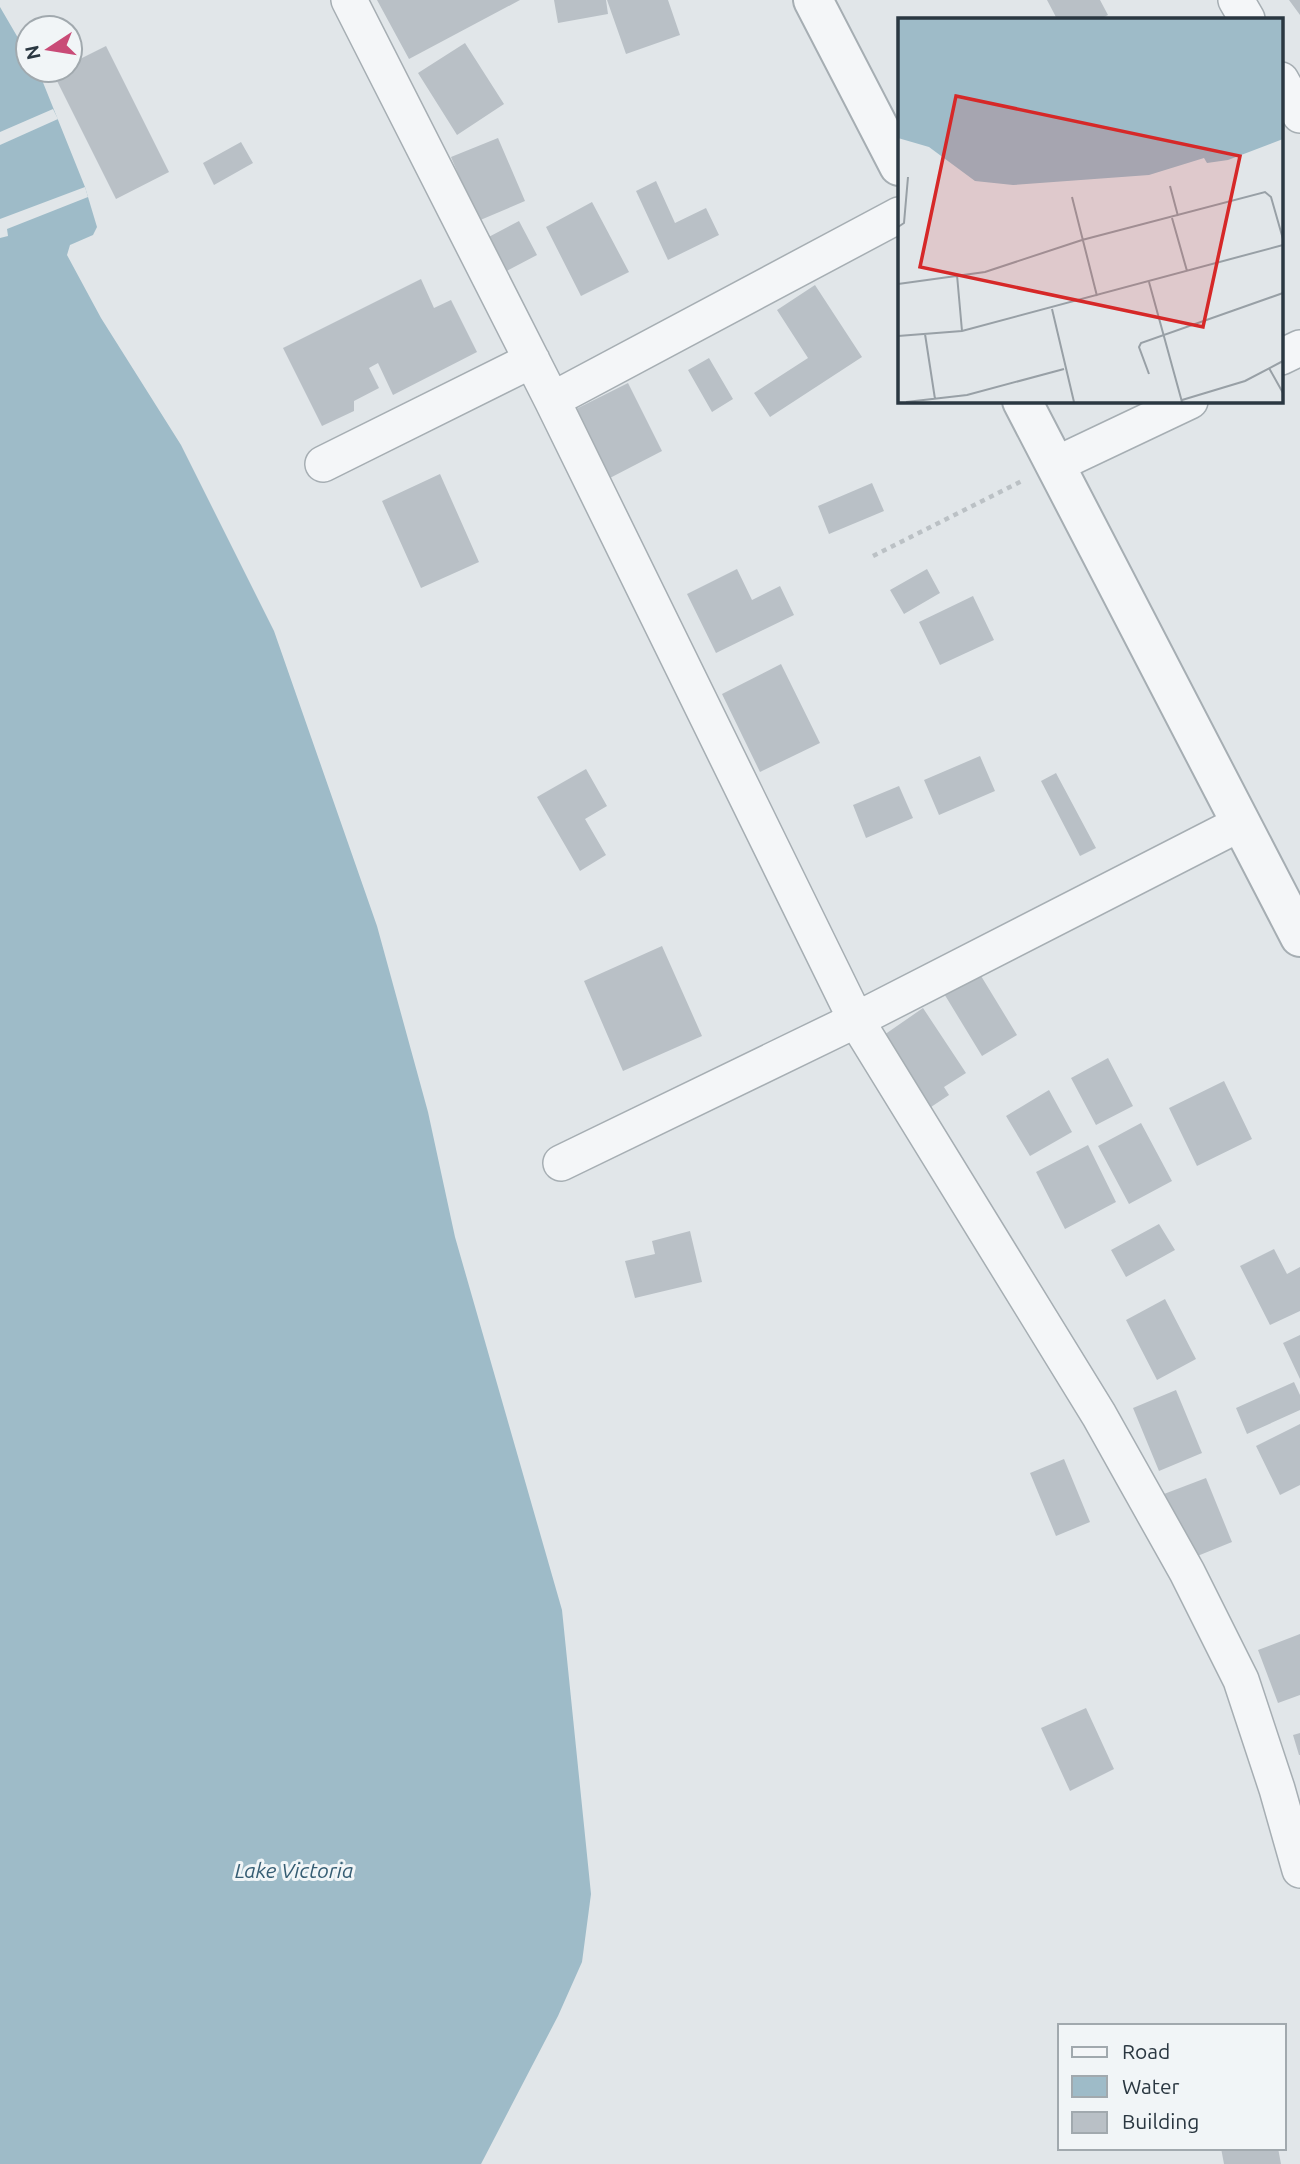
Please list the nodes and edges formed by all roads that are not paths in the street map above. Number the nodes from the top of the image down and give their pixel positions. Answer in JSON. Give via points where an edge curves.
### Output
{"nodes":[{"id":1,"x":349,"y":0,"type":"edge"},
{"id":2,"x":813,"y":0,"type":"edge"},
{"id":3,"x":1236,"y":0,"type":"edge"},
{"id":4,"x":1246,"y":18,"type":"edge"},
{"id":5,"x":1282,"y":82,"type":"edge"},
{"id":6,"x":1300,"y":115,"type":"edge"},
{"id":7,"x":898,"y":164,"type":"edge"},
{"id":8,"x":898,"y":216,"type":"edge"},
{"id":9,"x":1300,"y":348,"type":"edge"},
{"id":10,"x":1282,"y":357,"type":"edge"},
{"id":11,"x":532,"y":360,"type":"junction"},
{"id":12,"x":552,"y":400,"type":"junction"},
{"id":13,"x":1023,"y":402,"type":"edge"},
{"id":14,"x":1188,"y":402,"type":"edge"},
{"id":15,"x":323,"y":464,"type":"dead end"},
{"id":16,"x":1055,"y":465,"type":"junction"},
{"id":17,"x":1241,"y":824,"type":"junction"},
{"id":18,"x":1300,"y":937,"type":"edge"},
{"id":19,"x":856,"y":1020,"type":"junction"},
{"id":20,"x":561,"y":1163,"type":"dead end"},
{"id":21,"x":1300,"y":1870,"type":"edge"}],
"edges":[{"from":1,"to":11,"type":"street"},
{"from":2,"to":7,"type":"street"},
{"from":3,"to":4,"type":"street"},
{"from":5,"to":6,"type":"street"},
{"from":8,"to":12,"type":"street"},
{"from":9,"to":10,"type":"street"},
{"from":11,"to":12,"type":"street"},
{"from":11,"to":15,"type":"street"},
{"from":12,"to":19,"type":"street"},
{"from":13,"to":16,"type":"street"},
{"from":14,"to":16,"type":"street"},
{"from":16,"to":17,"type":"street"},
{"from":17,"to":18,"type":"street"},
{"from":17,"to":19,"type":"street"},
{"from":19,"to":20,"type":"street"},
{"from":19,"to":21,"type":"street","via":[[1086,1392],[1187,1572],[1241,1680]]}]}
